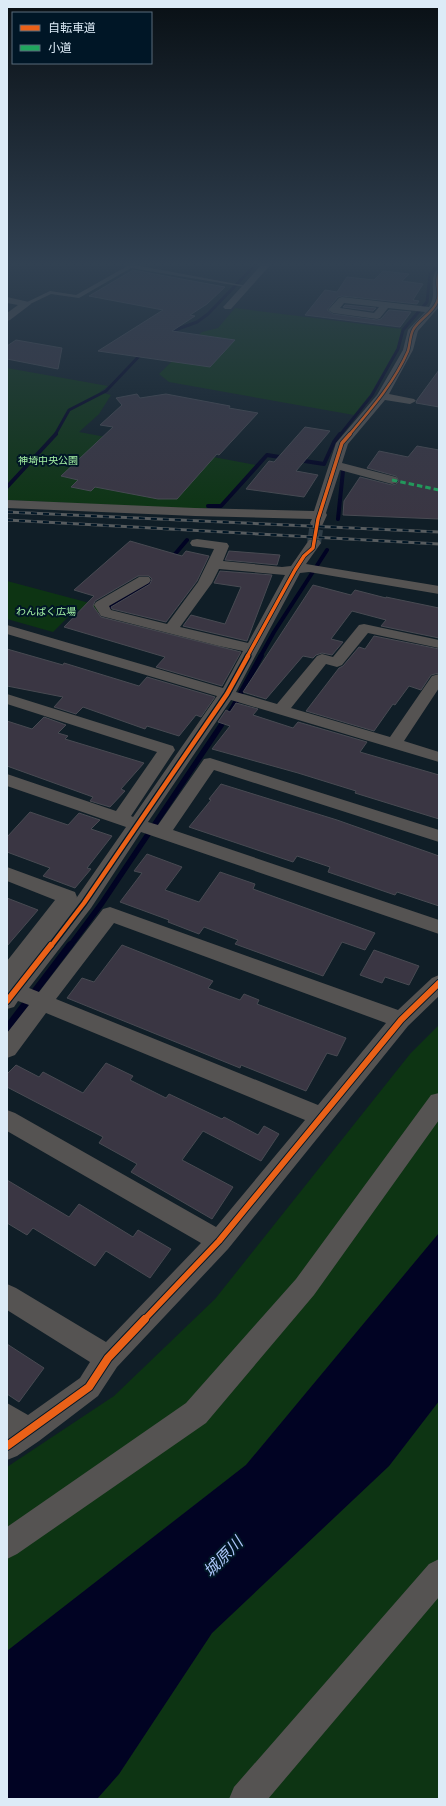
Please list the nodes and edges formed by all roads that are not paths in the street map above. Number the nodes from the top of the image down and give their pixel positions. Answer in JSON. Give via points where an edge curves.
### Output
{"nodes":[{"id":1,"x":408,"y":348,"type":"edge"},
{"id":2,"x":382,"y":396,"type":"junction"},
{"id":3,"x":410,"y":400,"type":"dead end"},
{"id":4,"x":335,"y":465,"type":"junction"},
{"id":5,"x":392,"y":480,"type":"dead end"},
{"id":6,"x":7,"y":504,"type":"edge"},
{"id":7,"x":314,"y":542,"type":"tunnel mouth"},
{"id":8,"x":197,"y":543,"type":"dead end"},
{"id":9,"x":216,"y":564,"type":"junction"},
{"id":10,"x":308,"y":569,"type":"junction"},
{"id":11,"x":144,"y":580,"type":"dead end"},
{"id":12,"x":439,"y":590,"type":"edge"},
{"id":13,"x":7,"y":629,"type":"edge"},
{"id":14,"x":170,"y":630,"type":"junction"},
{"id":15,"x":439,"y":644,"type":"edge"},
{"id":16,"x":252,"y":648,"type":"junction"},
{"id":17,"x":439,"y":679,"type":"edge"},
{"id":18,"x":235,"y":696,"type":"junction"},
{"id":19,"x":7,"y":699,"type":"edge"},
{"id":20,"x":281,"y":710,"type":"junction"},
{"id":21,"x":394,"y":743,"type":"junction"},
{"id":22,"x":439,"y":757,"type":"edge"},
{"id":23,"x":7,"y":780,"type":"edge"},
{"id":24,"x":134,"y":823,"type":"junction"},
{"id":25,"x":162,"y":833,"type":"junction"},
{"id":26,"x":439,"y":836,"type":"edge"},
{"id":27,"x":7,"y":874,"type":"edge"},
{"id":28,"x":439,"y":927,"type":"edge"},
{"id":29,"x":439,"y":983,"type":"edge"},
{"id":30,"x":11,"y":990,"type":"edge"},
{"id":31,"x":42,"y":1002,"type":"junction"},
{"id":32,"x":401,"y":1020,"type":"junction"},
{"id":33,"x":7,"y":1049,"type":"edge"},
{"id":34,"x":439,"y":1102,"type":"edge"},
{"id":35,"x":321,"y":1116,"type":"junction"},
{"id":36,"x":7,"y":1120,"type":"edge"},
{"id":37,"x":219,"y":1241,"type":"junction"},
{"id":38,"x":7,"y":1296,"type":"edge"},
{"id":39,"x":108,"y":1358,"type":"junction"},
{"id":40,"x":18,"y":1424,"type":"edge"},
{"id":41,"x":7,"y":1446,"type":"edge"},
{"id":42,"x":7,"y":1544,"type":"edge"},
{"id":43,"x":439,"y":1574,"type":"edge"},
{"id":44,"x":246,"y":1799,"type":"edge"}],
"edges":[{"from":1,"to":2,"type":"street"},
{"from":2,"to":3,"type":"street"},
{"from":2,"to":4,"type":"street","via":[[342,443]]},
{"from":4,"to":5,"type":"street"},
{"from":4,"to":6,"type":"street","via":[[319,519]]},
{"from":7,"to":10,"type":"street","via":[[313,548],[304,556]]},
{"from":8,"to":9,"type":"street","via":[[222,546]]},
{"from":9,"to":10,"type":"street","via":[[282,571]]},
{"from":9,"to":14,"type":"street"},
{"from":10,"to":12,"type":"street"},
{"from":10,"to":16,"type":"street"},
{"from":11,"to":14,"type":"street","via":[[101,605],[106,613]]},
{"from":13,"to":18,"type":"street"},
{"from":14,"to":16,"type":"street"},
{"from":15,"to":20,"type":"street","via":[[364,628],[337,662],[322,659]]},
{"from":16,"to":18,"type":"street"},
{"from":17,"to":21,"type":"street"},
{"from":18,"to":20,"type":"street"},
{"from":18,"to":24,"type":"street"},
{"from":19,"to":24,"type":"street","via":[[167,750]]},
{"from":20,"to":21,"type":"street"},
{"from":21,"to":22,"type":"street"},
{"from":23,"to":24,"type":"street"},
{"from":24,"to":25,"type":"street"},
{"from":24,"to":30,"type":"street","via":[[84,903]]},
{"from":25,"to":26,"type":"street","via":[[210,764]]},
{"from":25,"to":28,"type":"street"},
{"from":27,"to":30,"type":"street","via":[[68,897]]},
{"from":29,"to":32,"type":"street"},
{"from":30,"to":31,"type":"street"},
{"from":31,"to":32,"type":"street","via":[[110,914]]},
{"from":31,"to":33,"type":"street"},
{"from":31,"to":35,"type":"street"},
{"from":32,"to":35,"type":"street"},
{"from":34,"to":42,"type":"street","via":[[305,1286],[196,1413]]},
{"from":35,"to":37,"type":"street"},
{"from":36,"to":37,"type":"street"},
{"from":37,"to":39,"type":"street"},
{"from":38,"to":39,"type":"street"},
{"from":39,"to":40,"type":"street","via":[[90,1387]]},
{"from":40,"to":41,"type":"street"},
{"from":43,"to":44,"type":"street"}]}
